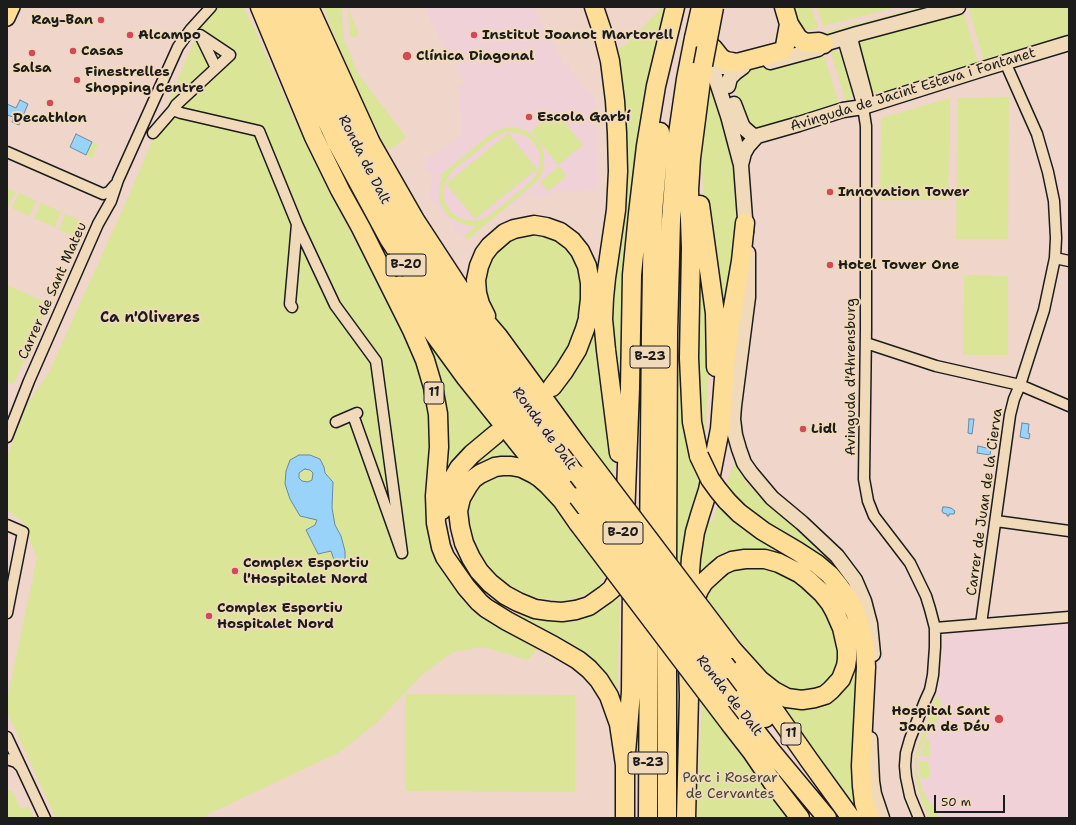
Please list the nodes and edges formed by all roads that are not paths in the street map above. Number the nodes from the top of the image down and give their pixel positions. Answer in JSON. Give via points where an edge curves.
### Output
{"nodes":[{"id":1,"x":12,"y":7,"type":"edge"},
{"id":2,"x":211,"y":7,"type":"edge"},
{"id":3,"x":255,"y":7,"type":"edge"},
{"id":4,"x":260,"y":7,"type":"edge"},
{"id":5,"x":276,"y":7,"type":"edge"},
{"id":6,"x":293,"y":7,"type":"edge"},
{"id":7,"x":309,"y":7,"type":"edge"},
{"id":8,"x":594,"y":7,"type":"edge"},
{"id":9,"x":675,"y":7,"type":"edge"},
{"id":10,"x":680,"y":7,"type":"edge"},
{"id":11,"x":691,"y":7,"type":"edge"},
{"id":12,"x":700,"y":7,"type":"edge"},
{"id":13,"x":714,"y":7,"type":"edge"},
{"id":14,"x":958,"y":7,"type":"edge"},
{"id":15,"x":786,"y":15,"type":"edge"},
{"id":16,"x":7,"y":18,"type":"edge"},
{"id":17,"x":849,"y":37,"type":"junction"},
{"id":18,"x":1069,"y":43,"type":"edge"},
{"id":19,"x":824,"y":44,"type":"junction"},
{"id":20,"x":276,"y":47,"type":"junction"},
{"id":21,"x":712,"y":60,"type":"junction"},
{"id":22,"x":1005,"y":62,"type":"junction"},
{"id":23,"x":743,"y":67,"type":"junction"},
{"id":24,"x":216,"y":68,"type":"dead end"},
{"id":25,"x":728,"y":86,"type":"junction"},
{"id":26,"x":865,"y":101,"type":"junction"},
{"id":27,"x":174,"y":110,"type":"junction"},
{"id":28,"x":697,"y":111,"type":"junction"},
{"id":29,"x":617,"y":132,"type":"junction"},
{"id":30,"x":153,"y":133,"type":"dead end"},
{"id":31,"x":757,"y":136,"type":"junction"},
{"id":32,"x":7,"y":152,"type":"edge"},
{"id":33,"x":741,"y":166,"type":"junction"},
{"id":34,"x":118,"y":180,"type":"junction"},
{"id":35,"x":745,"y":223,"type":"junction"},
{"id":36,"x":297,"y":224,"type":"junction"},
{"id":37,"x":361,"y":228,"type":"junction"},
{"id":38,"x":1054,"y":258,"type":"junction"},
{"id":39,"x":1069,"y":261,"type":"edge"},
{"id":40,"x":292,"y":307,"type":"dead end"},
{"id":41,"x":588,"y":316,"type":"junction"},
{"id":42,"x":498,"y":336,"type":"junction"},
{"id":43,"x":866,"y":343,"type":"junction"},
{"id":44,"x":1020,"y":385,"type":"junction"},
{"id":45,"x":552,"y":387,"type":"dead end"},
{"id":46,"x":630,"y":388,"type":"junction"},
{"id":47,"x":1069,"y":406,"type":"edge"},
{"id":48,"x":336,"y":422,"type":"dead end"},
{"id":49,"x":496,"y":434,"type":"dead end"},
{"id":50,"x":7,"y":438,"type":"edge"},
{"id":51,"x":706,"y":460,"type":"junction"},
{"id":52,"x":570,"y":499,"type":"junction"},
{"id":53,"x":996,"y":521,"type":"junction"},
{"id":54,"x":7,"y":525,"type":"edge"},
{"id":55,"x":1069,"y":531,"type":"edge"},
{"id":56,"x":454,"y":570,"type":"junction"},
{"id":57,"x":599,"y":599,"type":"junction"},
{"id":58,"x":7,"y":613,"type":"edge"},
{"id":59,"x":1069,"y":617,"type":"edge"},
{"id":60,"x":981,"y":624,"type":"junction"},
{"id":61,"x":935,"y":628,"type":"junction"},
{"id":62,"x":732,"y":649,"type":"junction"},
{"id":63,"x":688,"y":660,"type":"junction"},
{"id":64,"x":872,"y":699,"type":"junction"},
{"id":65,"x":862,"y":730,"type":"junction"},
{"id":66,"x":7,"y":737,"type":"edge"},
{"id":67,"x":752,"y":752,"type":"junction"},
{"id":68,"x":7,"y":758,"type":"edge"},
{"id":69,"x":625,"y":765,"type":"junction"},
{"id":70,"x":22,"y":769,"type":"junction"},
{"id":71,"x":45,"y":818,"type":"edge"},
{"id":72,"x":625,"y":818,"type":"edge"},
{"id":73,"x":648,"y":818,"type":"edge"},
{"id":74,"x":667,"y":818,"type":"edge"},
{"id":75,"x":686,"y":818,"type":"edge"},
{"id":76,"x":800,"y":818,"type":"edge"},
{"id":77,"x":812,"y":818,"type":"edge"},
{"id":78,"x":828,"y":818,"type":"edge"},
{"id":79,"x":846,"y":818,"type":"edge"},
{"id":80,"x":851,"y":818,"type":"edge"},
{"id":81,"x":869,"y":818,"type":"edge"},
{"id":82,"x":882,"y":818,"type":"edge"},
{"id":83,"x":919,"y":818,"type":"edge"}],
"edges":[{"from":1,"to":16,"type":"main road"},
{"from":2,"to":34,"type":"street","name":"Carrer de Sant Mateu","via":[[178,47]]},
{"from":3,"to":20,"type":"highway"},
{"from":4,"to":20,"type":"highway"},
{"from":5,"to":52,"type":"highway","name":"Ronda de Dalt","number":"B-20","via":[[337,143],[389,238],[441,317]]},
{"from":6,"to":79,"type":"highway","name":"Ronda de Dalt","number":"B-20","bridge":true,"via":[[350,136],[399,228],[453,306],[578,475]]},
{"from":7,"to":42,"type":"highway","via":[[371,143],[415,220],[468,301]]},
{"from":8,"to":29,"type":"highway","via":[[610,61]]},
{"from":9,"to":46,"type":"highway","via":[[656,86],[646,146],[632,275]]},
{"from":10,"to":73,"type":"highway","number":"B-23","via":[[665,95],[653,212]]},
{"from":11,"to":21,"type":"street"},
{"from":12,"to":21,"type":"street"},
{"from":12,"to":74,"type":"highway","number":"B-23","bridge":true,"via":[[677,141],[671,220],[668,341]]},
{"from":13,"to":21,"type":"highway","bridge":true},
{"from":14,"to":17,"type":"street"},
{"from":15,"to":19,"type":"highway","via":[[796,35],[805,43]]},
{"from":15,"to":21,"type":"highway","via":[[783,50],[737,63],[721,58]]},
{"from":17,"to":19,"type":"street"},
{"from":17,"to":26,"type":"street","name":"Avinguda d'Ahrensburg"},
{"from":18,"to":22,"type":"street","name":"Avinguda de Jacint Esteva i Fontanet"},
{"from":19,"to":23,"type":"street","via":[[818,49]]},
{"from":20,"to":37,"type":"highway","via":[[314,137]]},
{"from":21,"to":23,"type":"street"},
{"from":21,"to":25,"type":"street"},
{"from":21,"to":28,"type":"highway"},
{"from":21,"to":33,"type":"street"},
{"from":22,"to":26,"type":"street","name":"Avinguda de Jacint Esteva i Fontanet","via":[[881,101]]},
{"from":22,"to":38,"type":"street","via":[[1037,134],[1048,172],[1054,201]]},
{"from":23,"to":25,"type":"street","via":[[730,78]]},
{"from":24,"to":27,"type":"street","via":[[176,105]]},
{"from":25,"to":31,"type":"street","via":[[742,125],[752,135]]},
{"from":26,"to":31,"type":"street","name":"Avinguda de Jacint Esteva i Fontanet"},
{"from":26,"to":43,"type":"street","name":"Avinguda d'Ahrensburg"},
{"from":27,"to":30,"type":"street"},
{"from":27,"to":36,"type":"street","via":[[259,131]]},
{"from":28,"to":51,"type":"highway","via":[[700,213],[715,313],[716,377]]},
{"from":28,"to":51,"type":"highway","via":[[689,190],[689,358],[692,422]]},
{"from":29,"to":41,"type":"highway","via":[[614,179],[605,244],[598,284]]},
{"from":29,"to":57,"type":"highway","via":[[616,210],[603,319],[619,453],[618,546],[613,576]]},
{"from":31,"to":33,"type":"street","via":[[744,153]]},
{"from":32,"to":34,"type":"street","name":"Carrer de Sant Mateu","via":[[103,194],[109,192]]},
{"from":33,"to":35,"type":"street"},
{"from":34,"to":50,"type":"street","name":"Carrer de Sant Mateu","via":[[111,202],[98,224],[29,381]]},
{"from":35,"to":51,"type":"highway","via":[[725,365],[720,429]]},
{"from":35,"to":64,"type":"street","via":[[748,283],[733,419],[736,440],[744,462],[772,498],[837,556],[855,580],[870,624],[873,656]]},
{"from":36,"to":40,"type":"street","via":[[290,304]]},
{"from":36,"to":48,"type":"street","via":[[335,305],[376,361],[402,553],[355,414]]},
{"from":37,"to":52,"type":"highway","via":[[466,378],[540,470]]},
{"from":37,"to":56,"type":"highway","number":"11","via":[[412,330],[433,387],[439,431],[436,523],[443,552]]},
{"from":38,"to":39,"type":"street"},
{"from":38,"to":44,"type":"street","name":"Carrer de Juan de la Cierva","via":[[1044,310]]},
{"from":41,"to":42,"type":"highway","via":[[590,282],[587,266],[572,240],[546,227],[534,225],[514,229],[490,246],[484,254],[476,280],[480,304]]},
{"from":41,"to":45,"type":"highway","via":[[577,350]]},
{"from":42,"to":62,"type":"highway","bridge":true},
{"from":43,"to":44,"type":"street","via":[[936,366]]},
{"from":43,"to":61,"type":"street","name":"Avinguda d'Ahrensburg","via":[[864,479],[868,501],[874,516],[910,563],[926,596]]},
{"from":44,"to":47,"type":"street"},
{"from":44,"to":53,"type":"street","name":"Carrer de Juan de la Cierva","via":[[1010,416]]},
{"from":46,"to":57,"type":"highway","via":[[622,565],[612,589]]},
{"from":46,"to":69,"type":"highway","via":[[633,471],[631,692]]},
{"from":49,"to":56,"type":"highway","via":[[459,468],[445,495],[442,510],[443,527],[446,547]]},
{"from":51,"to":63,"type":"highway","via":[[708,490],[695,532],[691,558],[687,605]]},
{"from":51,"to":65,"type":"highway","bridge":true,"via":[[710,479],[739,513],[817,564],[830,575],[847,597],[860,626],[865,648]]},
{"from":52,"to":57,"type":"highway","via":[[522,468],[502,466],[487,470],[473,479],[461,498],[459,518],[462,535],[479,571],[505,595],[526,605],[562,612],[589,606]]},
{"from":52,"to":67,"type":"highway","bridge":true,"via":[[578,523]]},
{"from":52,"to":78,"type":"highway","name":"Ronda de Dalt","number":"B-20","bridge":true,"via":[[772,752]]},
{"from":53,"to":55,"type":"street"},
{"from":53,"to":60,"type":"street","name":"Carrer de Juan de la Cierva"},
{"from":54,"to":58,"type":"street","via":[[22,532]]},
{"from":56,"to":69,"type":"highway","via":[[472,595],[486,608],[578,660],[599,680],[609,696],[619,724]]},
{"from":59,"to":60,"type":"street"},
{"from":60,"to":61,"type":"street"},
{"from":61,"to":83,"type":"street","name":"Avinguda d'Ahrensburg","via":[[930,690],[906,752],[906,777]]},
{"from":62,"to":63,"type":"highway","via":[[768,687],[780,695],[795,700],[808,700],[825,694],[837,685],[846,666],[847,650],[842,628],[822,593],[789,568],[758,559],[732,561],[723,565],[709,576],[698,590],[692,609]]},
{"from":62,"to":80,"type":"highway","number":"11"},
{"from":63,"to":75,"type":"highway"},
{"from":64,"to":65,"type":"highway"},
{"from":64,"to":82,"type":"street","via":[[871,768],[874,794]]},
{"from":65,"to":81,"type":"highway","via":[[862,786]]},
{"from":66,"to":70,"type":"street"},
{"from":67,"to":76,"type":"highway"},
{"from":67,"to":77,"type":"highway"},
{"from":68,"to":70,"type":"street","via":[[16,762]]},
{"from":69,"to":72,"type":"highway"},
{"from":70,"to":71,"type":"street"}]}
